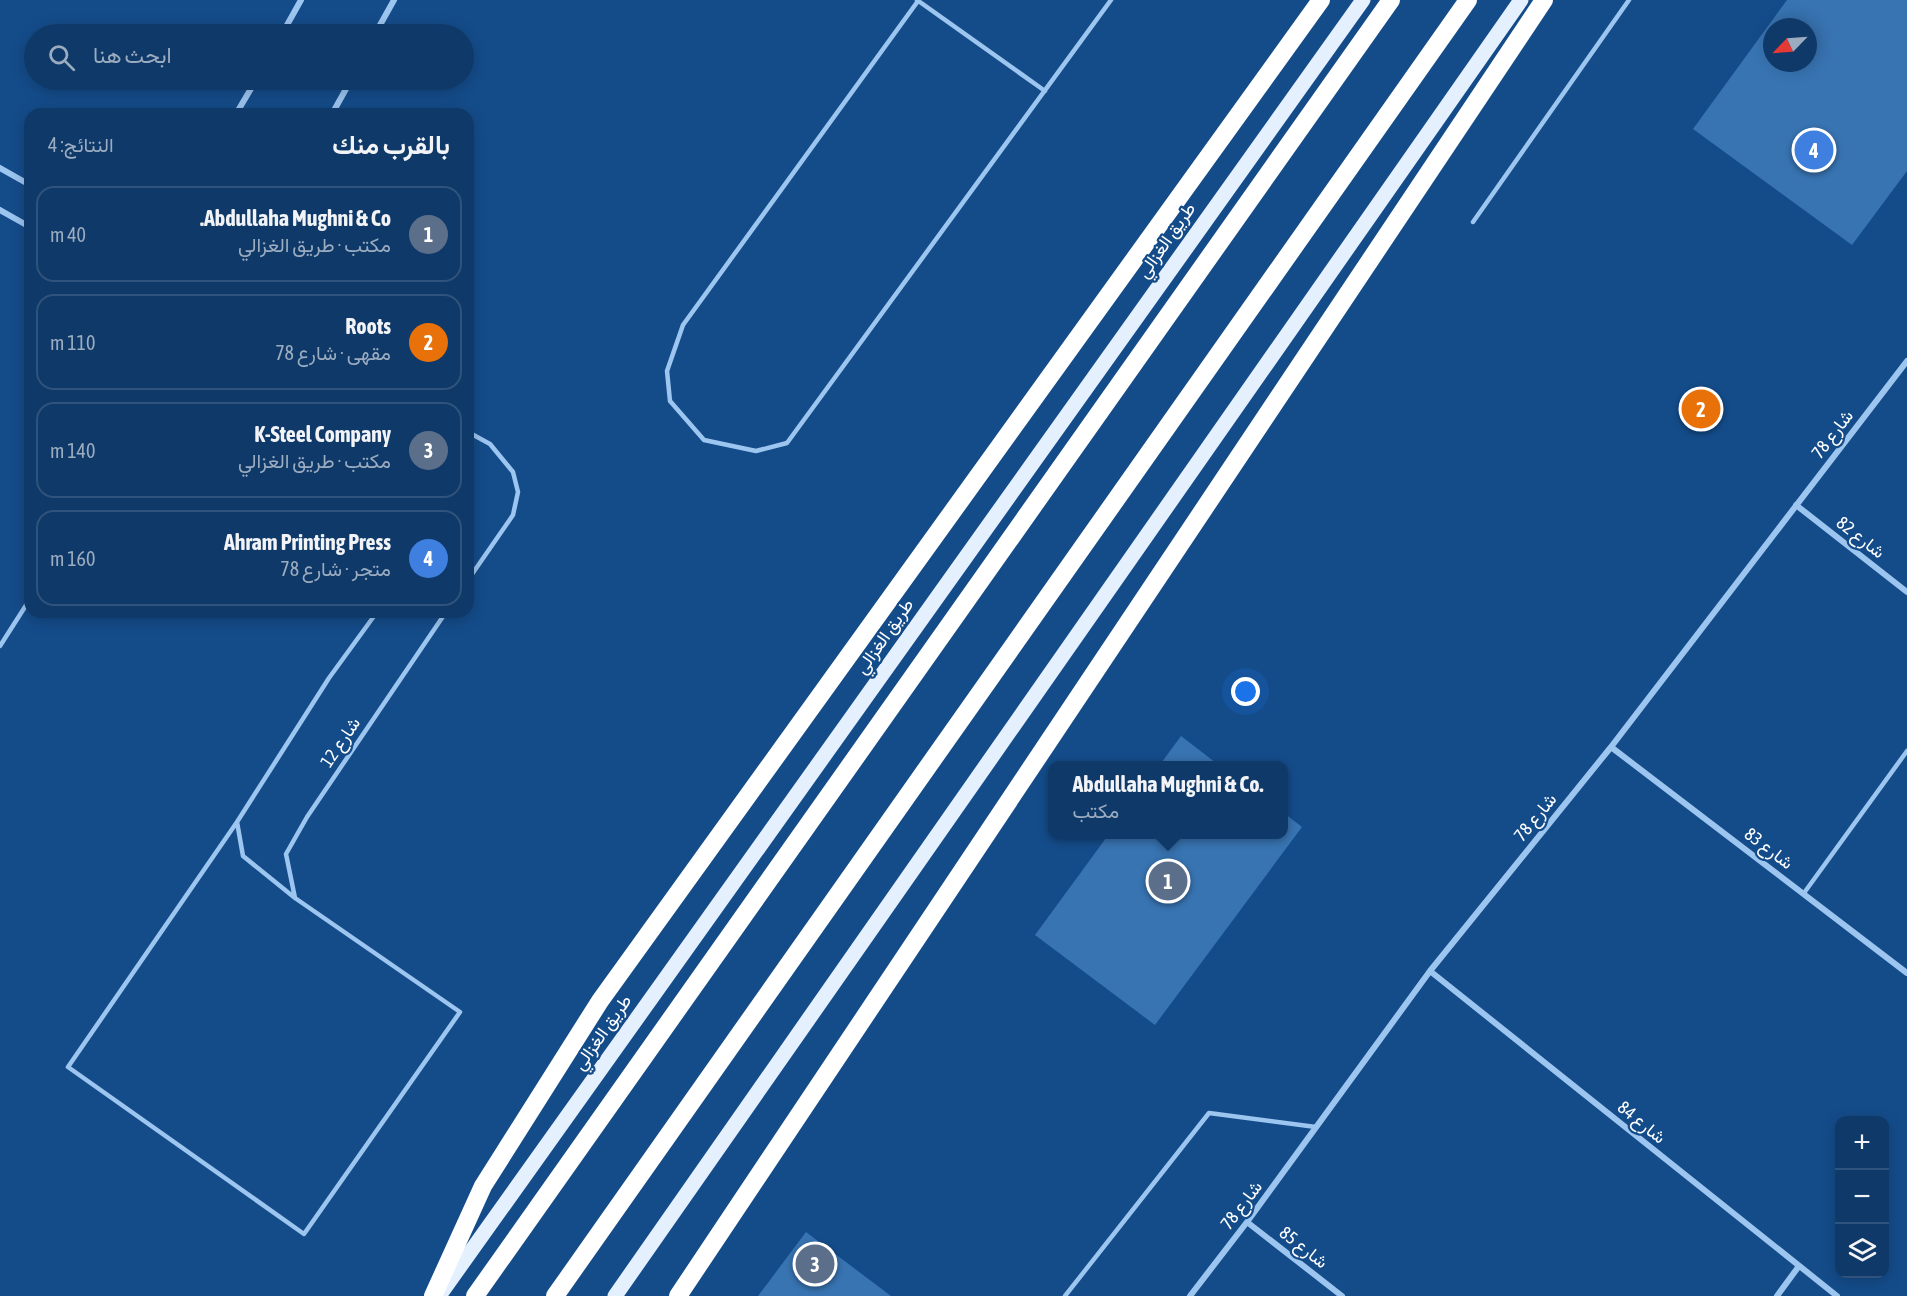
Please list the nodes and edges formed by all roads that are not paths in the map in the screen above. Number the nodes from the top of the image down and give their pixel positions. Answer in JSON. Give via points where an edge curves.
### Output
{"nodes":[{"id":1,"x":301,"y":0,"type":"edge"},
{"id":2,"x":394,"y":0,"type":"edge"},
{"id":3,"x":917,"y":0,"type":"edge"},
{"id":4,"x":1111,"y":0,"type":"edge"},
{"id":5,"x":1321,"y":0,"type":"edge"},
{"id":6,"x":1363,"y":0,"type":"edge"},
{"id":7,"x":1391,"y":0,"type":"edge"},
{"id":8,"x":1468,"y":0,"type":"edge"},
{"id":9,"x":1521,"y":0,"type":"edge"},
{"id":10,"x":1544,"y":0,"type":"edge"},
{"id":11,"x":1629,"y":0,"type":"edge"},
{"id":12,"x":288,"y":24,"type":"edge"},
{"id":13,"x":381,"y":24,"type":"edge"},
{"id":14,"x":250,"y":90,"type":"edge"},
{"id":15,"x":345,"y":90,"type":"edge"},
{"id":16,"x":1046,"y":91,"type":"junction"},
{"id":17,"x":240,"y":108,"type":"edge"},
{"id":18,"x":335,"y":108,"type":"edge"},
{"id":19,"x":0,"y":168,"type":"edge"},
{"id":20,"x":24,"y":182,"type":"edge"},
{"id":21,"x":0,"y":210,"type":"edge"},
{"id":22,"x":1473,"y":222,"type":"dead end"},
{"id":23,"x":24,"y":224,"type":"edge"},
{"id":24,"x":1907,"y":361,"type":"edge"},
{"id":25,"x":474,"y":435,"type":"edge"},
{"id":26,"x":1796,"y":506,"type":"junction"},
{"id":27,"x":474,"y":571,"type":"edge"},
{"id":28,"x":1907,"y":592,"type":"edge"},
{"id":29,"x":24,"y":608,"type":"edge"},
{"id":30,"x":373,"y":618,"type":"edge"},
{"id":31,"x":442,"y":618,"type":"edge"},
{"id":32,"x":0,"y":646,"type":"edge"},
{"id":33,"x":1611,"y":747,"type":"junction"},
{"id":34,"x":1907,"y":751,"type":"edge"},
{"id":35,"x":237,"y":822,"type":"junction"},
{"id":36,"x":1804,"y":893,"type":"junction"},
{"id":37,"x":295,"y":898,"type":"junction"},
{"id":38,"x":1430,"y":971,"type":"junction"},
{"id":39,"x":1907,"y":973,"type":"edge"},
{"id":40,"x":1316,"y":1127,"type":"junction"},
{"id":41,"x":1247,"y":1222,"type":"junction"},
{"id":42,"x":1799,"y":1266,"type":"junction"},
{"id":43,"x":433,"y":1296,"type":"edge"},
{"id":44,"x":439,"y":1296,"type":"edge"},
{"id":45,"x":475,"y":1296,"type":"edge"},
{"id":46,"x":555,"y":1296,"type":"edge"},
{"id":47,"x":615,"y":1296,"type":"edge"},
{"id":48,"x":678,"y":1296,"type":"edge"},
{"id":49,"x":1065,"y":1296,"type":"edge"},
{"id":50,"x":1190,"y":1296,"type":"edge"},
{"id":51,"x":1342,"y":1296,"type":"edge"},
{"id":52,"x":1777,"y":1296,"type":"edge"},
{"id":53,"x":1837,"y":1296,"type":"edge"}],
"edges":[{"from":1,"to":12,"type":"street"},
{"from":2,"to":13,"type":"street"},
{"from":3,"to":16,"type":"lane"},
{"from":3,"to":16,"type":"lane","via":[[683,325],[667,371],[670,401],[704,440],[756,451],[787,443]]},
{"from":4,"to":16,"type":"lane"},
{"from":5,"to":43,"type":"highway","via":[[600,1001],[483,1186]]},
{"from":6,"to":44,"type":"main road","name":"طريق الغزالي"},
{"from":7,"to":45,"type":"highway"},
{"from":8,"to":46,"type":"highway"},
{"from":9,"to":47,"type":"main road"},
{"from":10,"to":48,"type":"highway"},
{"from":11,"to":22,"type":"lane"},
{"from":14,"to":17,"type":"street"},
{"from":15,"to":18,"type":"street"},
{"from":19,"to":20,"type":"street"},
{"from":21,"to":23,"type":"street"},
{"from":24,"to":26,"type":"street","name":"شارع 78"},
{"from":25,"to":27,"type":"lane","via":[[490,444],[513,472],[518,492],[513,515]]},
{"from":26,"to":28,"type":"street","name":"شارع 82"},
{"from":26,"to":33,"type":"street","name":"شارع 78"},
{"from":29,"to":32,"type":"lane"},
{"from":30,"to":35,"type":"lane","via":[[329,678]]},
{"from":31,"to":37,"type":"lane","name":"شارع 12","via":[[286,854]]},
{"from":33,"to":36,"type":"street","name":"شارع 83"},
{"from":33,"to":38,"type":"street","name":"شارع 78"},
{"from":34,"to":36,"type":"lane"},
{"from":35,"to":37,"type":"lane","via":[[243,856]]},
{"from":35,"to":37,"type":"lane","via":[[68,1067],[304,1234],[460,1012]]},
{"from":36,"to":39,"type":"street","name":"شارع 83"},
{"from":38,"to":40,"type":"street","name":"شارع 78"},
{"from":38,"to":42,"type":"street","name":"شارع 84"},
{"from":40,"to":41,"type":"street","name":"شارع 78"},
{"from":40,"to":49,"type":"lane","via":[[1209,1113]]},
{"from":41,"to":50,"type":"street","name":"شارع 78"},
{"from":41,"to":51,"type":"street","name":"شارع 85"},
{"from":42,"to":52,"type":"street"},
{"from":42,"to":53,"type":"street","name":"شارع 84"}]}
